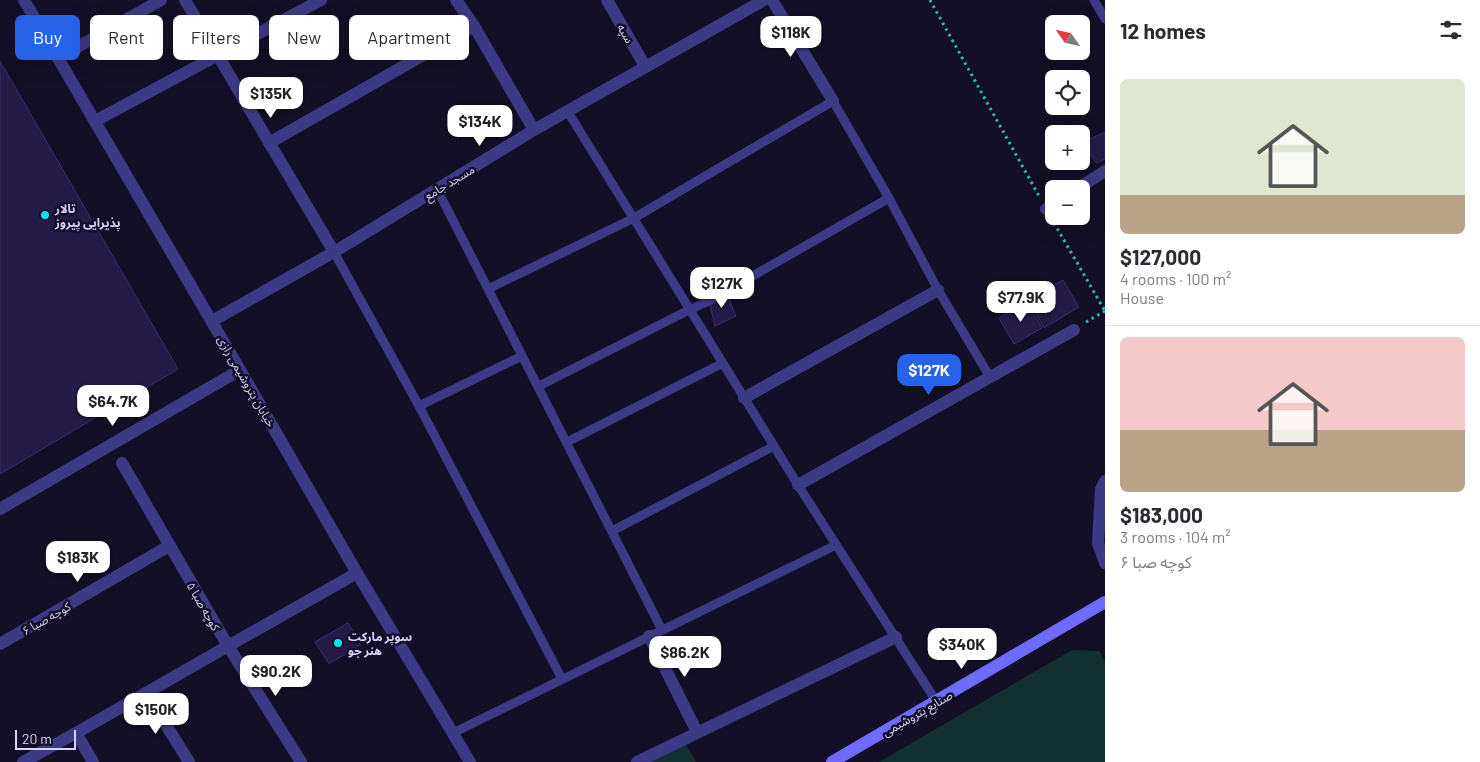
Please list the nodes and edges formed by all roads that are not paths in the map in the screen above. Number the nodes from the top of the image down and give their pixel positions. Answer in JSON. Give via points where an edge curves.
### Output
{"nodes":[{"id":1,"x":24,"y":0,"type":"edge"},
{"id":2,"x":161,"y":0,"type":"edge"},
{"id":3,"x":185,"y":0,"type":"edge"},
{"id":4,"x":321,"y":0,"type":"edge"},
{"id":5,"x":456,"y":0,"type":"edge"},
{"id":6,"x":607,"y":0,"type":"edge"},
{"id":7,"x":764,"y":0,"type":"edge"},
{"id":8,"x":772,"y":0,"type":"edge"},
{"id":9,"x":1094,"y":0,"type":"edge"},
{"id":10,"x":33,"y":15,"type":"edge"},
{"id":11,"x":194,"y":15,"type":"edge"},
{"id":12,"x":1105,"y":19,"type":"edge"},
{"id":13,"x":474,"y":26,"type":"junction"},
{"id":14,"x":259,"y":33,"type":"edge"},
{"id":15,"x":80,"y":46,"type":"edge"},
{"id":16,"x":59,"y":60,"type":"edge"},
{"id":17,"x":208,"y":60,"type":"edge"},
{"id":18,"x":220,"y":60,"type":"edge"},
{"id":19,"x":645,"y":66,"type":"junction"},
{"id":20,"x":833,"y":101,"type":"junction"},
{"id":21,"x":568,"y":112,"type":"junction"},
{"id":22,"x":95,"y":121,"type":"junction"},
{"id":23,"x":534,"y":130,"type":"junction"},
{"id":24,"x":269,"y":143,"type":"junction"},
{"id":25,"x":1105,"y":170,"type":"edge"},
{"id":26,"x":1090,"y":180,"type":"edge"},
{"id":27,"x":437,"y":189,"type":"junction"},
{"id":28,"x":889,"y":198,"type":"junction"},
{"id":29,"x":634,"y":218,"type":"junction"},
{"id":30,"x":334,"y":252,"type":"junction"},
{"id":31,"x":488,"y":289,"type":"junction"},
{"id":32,"x":938,"y":290,"type":"junction"},
{"id":33,"x":689,"y":310,"type":"junction"},
{"id":34,"x":212,"y":321,"type":"junction"},
{"id":35,"x":1074,"y":330,"type":"dead end"},
{"id":36,"x":522,"y":356,"type":"junction"},
{"id":37,"x":723,"y":363,"type":"junction"},
{"id":38,"x":240,"y":370,"type":"junction"},
{"id":39,"x":990,"y":377,"type":"junction"},
{"id":40,"x":539,"y":386,"type":"junction"},
{"id":41,"x":744,"y":398,"type":"junction"},
{"id":42,"x":419,"y":406,"type":"junction"},
{"id":43,"x":566,"y":442,"type":"junction"},
{"id":44,"x":774,"y":446,"type":"junction"},
{"id":45,"x":122,"y":463,"type":"dead end"},
{"id":46,"x":1105,"y":481,"type":"edge"},
{"id":47,"x":798,"y":485,"type":"junction"},
{"id":48,"x":0,"y":509,"type":"edge"},
{"id":49,"x":612,"y":531,"type":"junction"},
{"id":50,"x":836,"y":545,"type":"junction"},
{"id":51,"x":169,"y":546,"type":"junction"},
{"id":52,"x":1105,"y":562,"type":"edge"},
{"id":53,"x":358,"y":574,"type":"junction"},
{"id":54,"x":1105,"y":602,"type":"edge"},
{"id":55,"x":662,"y":630,"type":"junction"},
{"id":56,"x":649,"y":636,"type":"junction"},
{"id":57,"x":896,"y":638,"type":"junction"},
{"id":58,"x":0,"y":644,"type":"edge"},
{"id":59,"x":228,"y":646,"type":"junction"},
{"id":60,"x":562,"y":679,"type":"junction"},
{"id":61,"x":147,"y":694,"type":"junction"},
{"id":62,"x":936,"y":701,"type":"junction"},
{"id":63,"x":453,"y":732,"type":"junction"},
{"id":64,"x":697,"y":732,"type":"junction"},
{"id":65,"x":76,"y":733,"type":"junction"},
{"id":66,"x":23,"y":762,"type":"edge"},
{"id":67,"x":93,"y":762,"type":"edge"},
{"id":68,"x":189,"y":762,"type":"edge"},
{"id":69,"x":301,"y":762,"type":"edge"},
{"id":70,"x":470,"y":762,"type":"edge"},
{"id":71,"x":637,"y":762,"type":"edge"},
{"id":72,"x":832,"y":762,"type":"edge"}],
"edges":[{"from":1,"to":10,"type":"street","name":"خیابان پتروشیمی رازی"},
{"from":2,"to":15,"type":"street"},
{"from":3,"to":11,"type":"street"},
{"from":4,"to":14,"type":"street"},
{"from":5,"to":13,"type":"street"},
{"from":6,"to":19,"type":"street","name":"سپه"},
{"from":7,"to":19,"type":"street","name":"مسجد جامع"},
{"from":8,"to":20,"type":"street"},
{"from":9,"to":12,"type":"lane"},
{"from":13,"to":23,"type":"street"},
{"from":13,"to":24,"type":"street"},
{"from":16,"to":22,"type":"street","name":"خیابان پتروشیمی رازی"},
{"from":17,"to":22,"type":"street"},
{"from":18,"to":24,"type":"street"},
{"from":19,"to":21,"type":"street","name":"مسجد جامع"},
{"from":20,"to":28,"type":"lane"},
{"from":20,"to":29,"type":"lane"},
{"from":21,"to":23,"type":"street","name":"مسجد جامع"},
{"from":21,"to":29,"type":"lane"},
{"from":22,"to":34,"type":"street","name":"خیابان پتروشیمی رازی"},
{"from":23,"to":27,"type":"street","name":"مسجد جامع"},
{"from":24,"to":30,"type":"street"},
{"from":25,"to":26,"type":"street"},
{"from":27,"to":30,"type":"street","name":"مسجد جامع"},
{"from":27,"to":31,"type":"lane"},
{"from":28,"to":32,"type":"lane"},
{"from":28,"to":33,"type":"lane"},
{"from":29,"to":31,"type":"lane"},
{"from":29,"to":33,"type":"lane"},
{"from":30,"to":34,"type":"street","name":"مسجد جامع"},
{"from":30,"to":42,"type":"lane"},
{"from":31,"to":36,"type":"lane"},
{"from":32,"to":39,"type":"lane"},
{"from":32,"to":41,"type":"street"},
{"from":33,"to":37,"type":"lane"},
{"from":33,"to":40,"type":"lane"},
{"from":34,"to":38,"type":"street","name":"خیابان پتروشیمی رازی"},
{"from":35,"to":39,"type":"street"},
{"from":36,"to":40,"type":"lane"},
{"from":36,"to":42,"type":"lane"},
{"from":37,"to":41,"type":"lane"},
{"from":37,"to":43,"type":"lane"},
{"from":38,"to":48,"type":"street"},
{"from":38,"to":53,"type":"street","name":"خیابان پتروشیمی رازی"},
{"from":39,"to":47,"type":"street"},
{"from":40,"to":43,"type":"lane"},
{"from":41,"to":44,"type":"lane"},
{"from":42,"to":60,"type":"lane"},
{"from":43,"to":49,"type":"lane"},
{"from":44,"to":47,"type":"lane"},
{"from":44,"to":49,"type":"lane"},
{"from":45,"to":51,"type":"street","name":"کوچه صبا ۵"},
{"from":46,"to":52,"type":"street","via":[[1101,489],[1098,543]]},
{"from":47,"to":50,"type":"lane"},
{"from":49,"to":55,"type":"lane"},
{"from":50,"to":55,"type":"lane"},
{"from":50,"to":57,"type":"lane"},
{"from":51,"to":58,"type":"street","name":"کوچه صبا ۶"},
{"from":51,"to":59,"type":"street","name":"کوچه صبا ۵"},
{"from":53,"to":59,"type":"street"},
{"from":53,"to":63,"type":"street","name":"خیابان پتروشیمی رازی"},
{"from":54,"to":62,"type":"main road","name":"صنایع پتروشیمی"},
{"from":55,"to":56,"type":"lane"},
{"from":56,"to":60,"type":"lane"},
{"from":56,"to":64,"type":"street"},
{"from":57,"to":62,"type":"lane"},
{"from":57,"to":64,"type":"street"},
{"from":59,"to":61,"type":"street"},
{"from":59,"to":69,"type":"street","name":"کوچه صبا ۵"},
{"from":60,"to":63,"type":"lane"},
{"from":61,"to":65,"type":"street"},
{"from":61,"to":68,"type":"street"},
{"from":62,"to":72,"type":"main road","name":"صنایع پتروشیمی"},
{"from":63,"to":70,"type":"street","name":"خیابان پتروشیمی رازی"},
{"from":64,"to":71,"type":"street"},
{"from":65,"to":66,"type":"street"},
{"from":65,"to":67,"type":"street"}]}
